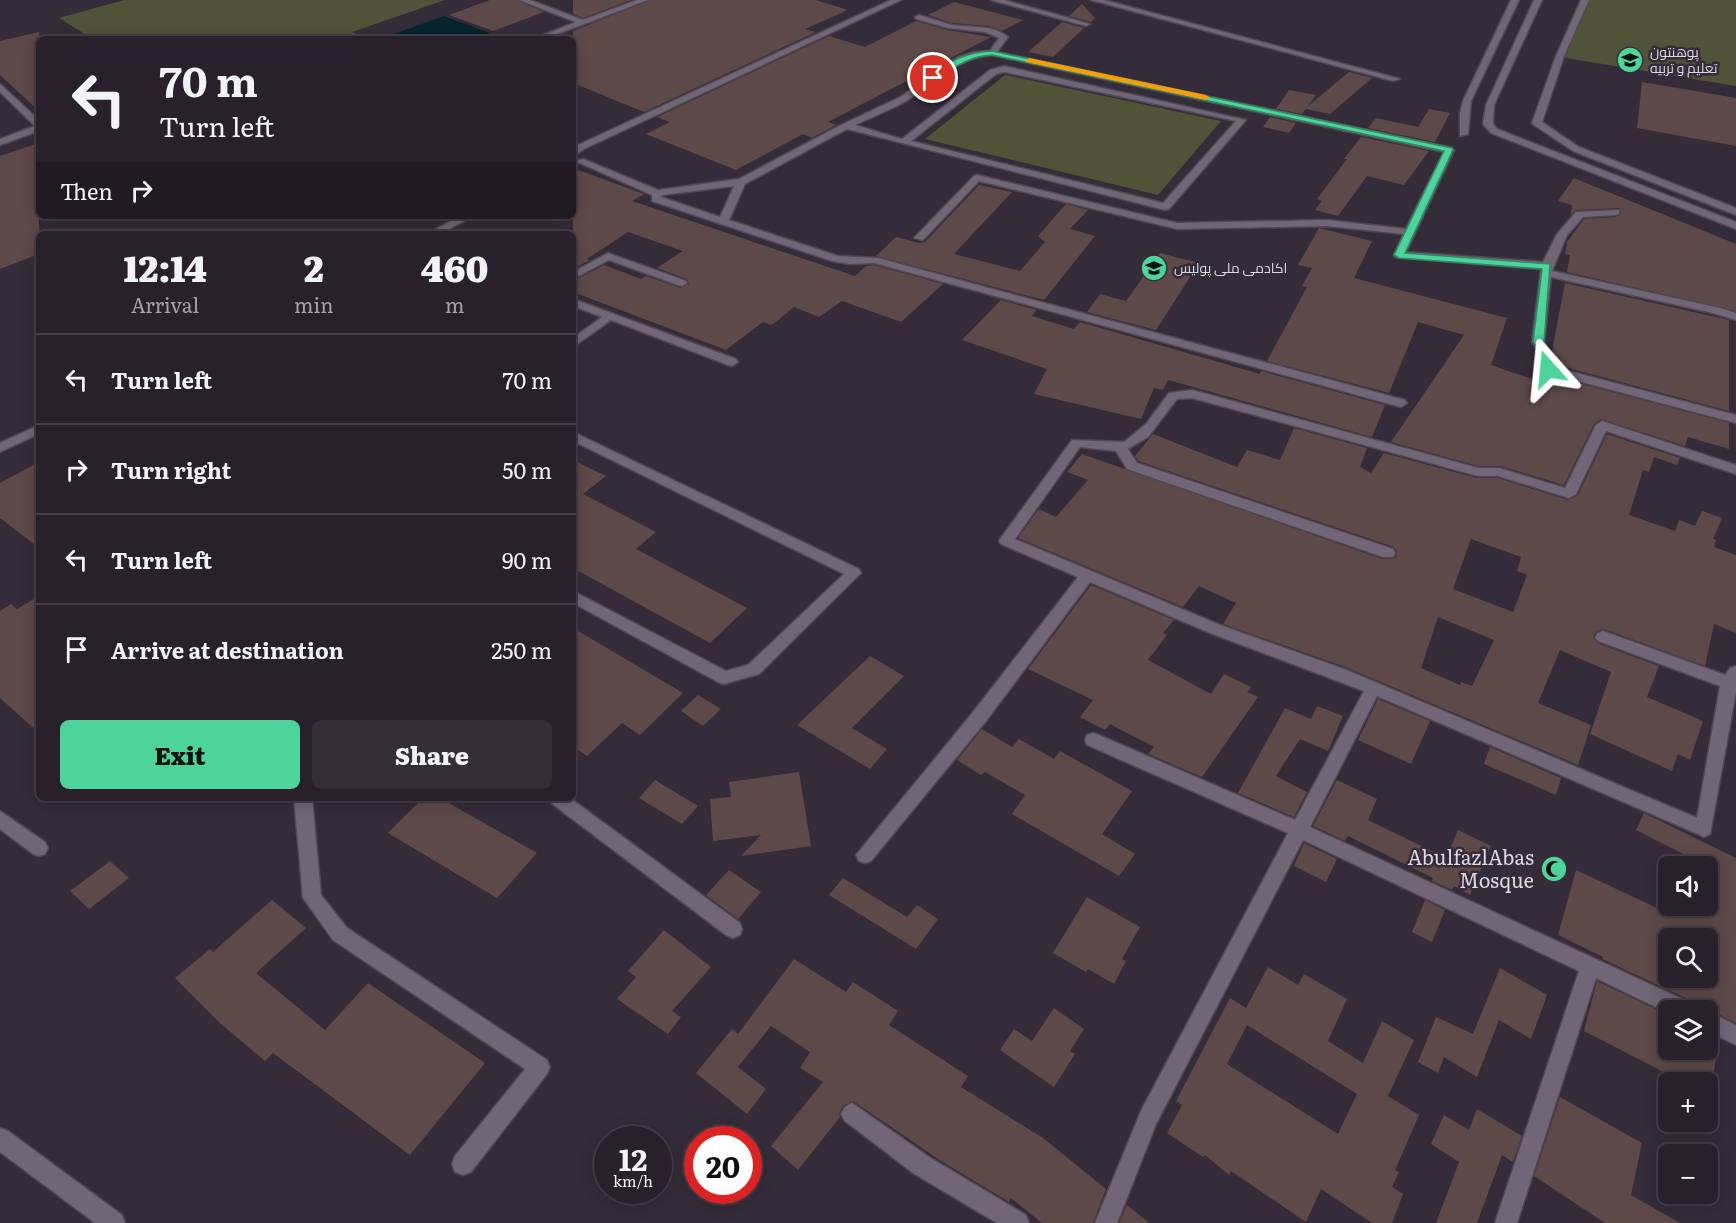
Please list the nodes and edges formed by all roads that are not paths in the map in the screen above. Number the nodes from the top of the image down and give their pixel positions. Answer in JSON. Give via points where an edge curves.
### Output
{"nodes":[{"id":1,"x":523,"y":0,"type":"edge"},
{"id":2,"x":644,"y":0,"type":"edge"},
{"id":3,"x":897,"y":0,"type":"edge"},
{"id":4,"x":994,"y":0,"type":"edge"},
{"id":5,"x":1095,"y":0,"type":"edge"},
{"id":6,"x":1515,"y":0,"type":"edge"},
{"id":7,"x":1538,"y":0,"type":"edge"},
{"id":8,"x":1585,"y":0,"type":"edge"},
{"id":9,"x":1010,"y":2,"type":"edge"},
{"id":10,"x":919,"y":17,"type":"dead end"},
{"id":11,"x":582,"y":22,"type":"junction"},
{"id":12,"x":1086,"y":24,"type":"dead end"},
{"id":13,"x":545,"y":36,"type":"edge"},
{"id":14,"x":992,"y":53,"type":"junction"},
{"id":15,"x":1396,"y":79,"type":"dead end"},
{"id":16,"x":0,"y":87,"type":"edge"},
{"id":17,"x":36,"y":123,"type":"edge"},
{"id":18,"x":847,"y":126,"type":"junction"},
{"id":19,"x":36,"y":127,"type":"edge"},
{"id":20,"x":1462,"y":134,"type":"dead end"},
{"id":21,"x":0,"y":142,"type":"edge"},
{"id":22,"x":904,"y":142,"type":"junction"},
{"id":23,"x":577,"y":157,"type":"edge"},
{"id":24,"x":741,"y":182,"type":"junction"},
{"id":25,"x":657,"y":194,"type":"junction"},
{"id":26,"x":1616,"y":212,"type":"dead end"},
{"id":27,"x":1736,"y":212,"type":"edge"},
{"id":28,"x":462,"y":219,"type":"edge"},
{"id":29,"x":723,"y":222,"type":"junction"},
{"id":30,"x":1736,"y":226,"type":"edge"},
{"id":31,"x":446,"y":227,"type":"junction"},
{"id":32,"x":438,"y":231,"type":"edge"},
{"id":33,"x":456,"y":231,"type":"edge"},
{"id":34,"x":1410,"y":232,"type":"junction"},
{"id":35,"x":919,"y":238,"type":"dead end"},
{"id":36,"x":1546,"y":270,"type":"junction"},
{"id":37,"x":576,"y":274,"type":"edge"},
{"id":38,"x":682,"y":283,"type":"dead end"},
{"id":39,"x":576,"y":303,"type":"edge"},
{"id":40,"x":610,"y":316,"type":"junction"},
{"id":41,"x":1736,"y":317,"type":"edge"},
{"id":42,"x":576,"y":341,"type":"edge"},
{"id":43,"x":732,"y":362,"type":"dead end"},
{"id":44,"x":1401,"y":404,"type":"dead end"},
{"id":45,"x":1736,"y":419,"type":"edge"},
{"id":46,"x":36,"y":430,"type":"edge"},
{"id":47,"x":576,"y":437,"type":"edge"},
{"id":48,"x":0,"y":448,"type":"edge"},
{"id":49,"x":1121,"y":448,"type":"junction"},
{"id":50,"x":1736,"y":470,"type":"edge"},
{"id":51,"x":1388,"y":554,"type":"dead end"},
{"id":52,"x":1088,"y":575,"type":"junction"},
{"id":53,"x":576,"y":598,"type":"edge"},
{"id":54,"x":1603,"y":637,"type":"dead end"},
{"id":55,"x":1733,"y":680,"type":"edge"},
{"id":56,"x":1373,"y":688,"type":"junction"},
{"id":57,"x":1093,"y":740,"type":"dead end"},
{"id":58,"x":303,"y":801,"type":"edge"},
{"id":59,"x":561,"y":801,"type":"edge"},
{"id":60,"x":0,"y":819,"type":"edge"},
{"id":61,"x":1299,"y":830,"type":"junction"},
{"id":62,"x":39,"y":848,"type":"dead end"},
{"id":63,"x":865,"y":855,"type":"dead end"},
{"id":64,"x":733,"y":930,"type":"dead end"},
{"id":65,"x":1590,"y":966,"type":"junction"},
{"id":66,"x":1663,"y":1000,"type":"edge"},
{"id":67,"x":1718,"y":1026,"type":"edge"},
{"id":68,"x":1736,"y":1035,"type":"edge"},
{"id":69,"x":852,"y":1114,"type":"dead end"},
{"id":70,"x":0,"y":1139,"type":"edge"},
{"id":71,"x":463,"y":1164,"type":"dead end"},
{"id":72,"x":114,"y":1223,"type":"edge"},
{"id":73,"x":1018,"y":1223,"type":"edge"},
{"id":74,"x":1106,"y":1223,"type":"edge"},
{"id":75,"x":1506,"y":1223,"type":"edge"}],
"edges":[{"from":1,"to":11,"type":"street"},
{"from":2,"to":11,"type":"street"},
{"from":3,"to":23,"type":"street","via":[[638,119],[581,147]]},
{"from":4,"to":9,"type":"street"},
{"from":5,"to":15,"type":"street"},
{"from":6,"to":20,"type":"street","via":[[1467,101]]},
{"from":7,"to":30,"type":"street","via":[[1490,105],[1488,124],[1494,131]]},
{"from":8,"to":27,"type":"street","via":[[1537,123],[1576,149]]},
{"from":9,"to":12,"type":"street"},
{"from":10,"to":14,"type":"street","via":[[999,34],[1004,37]]},
{"from":11,"to":13,"type":"street"},
{"from":14,"to":18,"type":"street","via":[[961,59],[903,99]]},
{"from":14,"to":34,"type":"street","via":[[1449,150]]},
{"from":16,"to":17,"type":"street"},
{"from":18,"to":22,"type":"street"},
{"from":18,"to":24,"type":"street"},
{"from":19,"to":21,"type":"street"},
{"from":22,"to":22,"type":"street","via":[[993,72],[1004,69],[1242,120],[1165,207]]},
{"from":23,"to":25,"type":"street"},
{"from":24,"to":25,"type":"street"},
{"from":24,"to":29,"type":"street"},
{"from":25,"to":29,"type":"street","via":[[656,198]]},
{"from":26,"to":36,"type":"street","via":[[1580,214],[1562,234]]},
{"from":28,"to":31,"type":"street"},
{"from":29,"to":44,"type":"street","via":[[836,259],[885,262]]},
{"from":31,"to":32,"type":"street"},
{"from":31,"to":33,"type":"street"},
{"from":34,"to":35,"type":"street","via":[[1327,224],[1178,226],[977,178]]},
{"from":34,"to":36,"type":"street","via":[[1399,255]]},
{"from":36,"to":41,"type":"street"},
{"from":36,"to":45,"type":"street","via":[[1538,342],[1550,361],[1548,369]]},
{"from":37,"to":38,"type":"street","via":[[608,256]]},
{"from":39,"to":40,"type":"street"},
{"from":40,"to":42,"type":"street"},
{"from":40,"to":43,"type":"street"},
{"from":46,"to":48,"type":"street"},
{"from":47,"to":53,"type":"street","via":[[855,573],[753,670],[724,678]]},
{"from":49,"to":50,"type":"street","via":[[1154,424],[1173,396],[1192,394],[1478,472],[1499,472],[1569,494],[1602,425]]},
{"from":49,"to":51,"type":"street","via":[[1132,466]]},
{"from":49,"to":52,"type":"street","via":[[1077,443],[1006,541]]},
{"from":52,"to":56,"type":"street"},
{"from":52,"to":63,"type":"street","via":[[980,716]]},
{"from":54,"to":55,"type":"street"},
{"from":55,"to":56,"type":"street","via":[[1704,829]]},
{"from":56,"to":61,"type":"street"},
{"from":57,"to":61,"type":"street"},
{"from":58,"to":71,"type":"street","via":[[312,898],[340,934],[540,1067]]},
{"from":59,"to":64,"type":"street"},
{"from":60,"to":62,"type":"street"},
{"from":61,"to":65,"type":"street"},
{"from":61,"to":74,"type":"street","via":[[1148,1118]]},
{"from":65,"to":66,"type":"street"},
{"from":65,"to":75,"type":"street"},
{"from":67,"to":68,"type":"street"},
{"from":69,"to":73,"type":"street","via":[[921,1165]]},
{"from":70,"to":72,"type":"street"}]}
